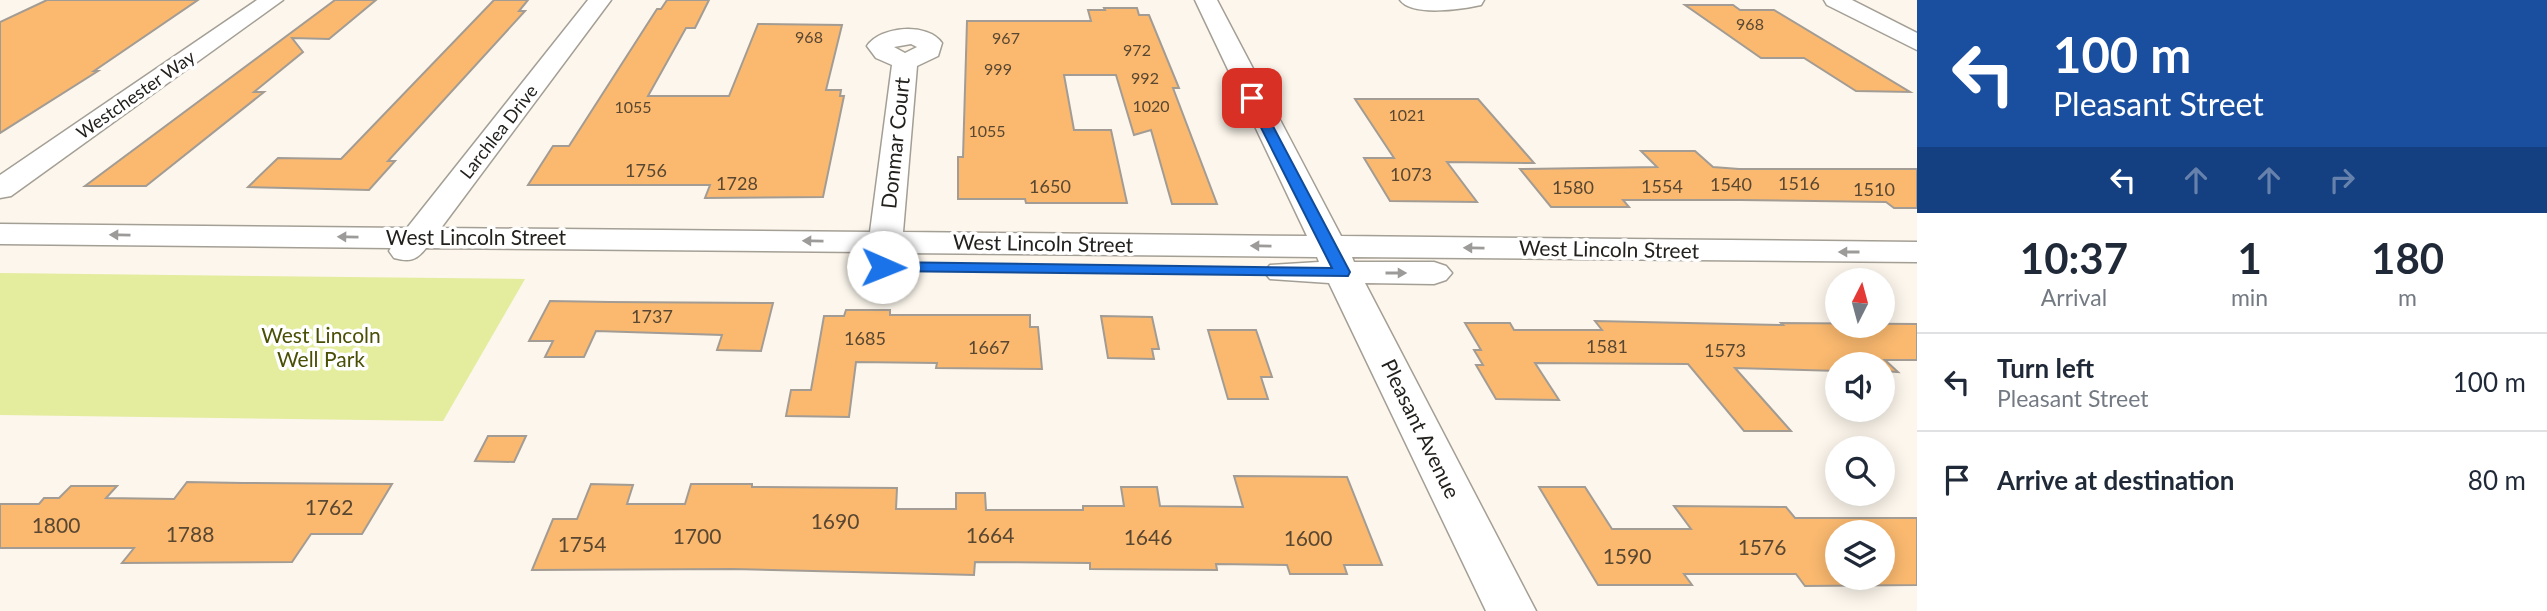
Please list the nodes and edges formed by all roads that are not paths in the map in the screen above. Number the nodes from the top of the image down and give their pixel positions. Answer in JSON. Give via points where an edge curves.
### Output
{"nodes":[{"id":1,"x":272,"y":0,"type":"edge"},
{"id":2,"x":600,"y":0,"type":"edge"},
{"id":3,"x":1206,"y":0,"type":"edge"},
{"id":4,"x":1411,"y":0,"type":"edge"},
{"id":5,"x":1473,"y":0,"type":"edge"},
{"id":6,"x":1835,"y":0,"type":"edge"},
{"id":7,"x":1917,"y":43,"type":"edge"},
{"id":8,"x":905,"y":62,"type":"dead end"},
{"id":9,"x":0,"y":189,"type":"edge"},
{"id":10,"x":0,"y":234,"type":"edge"},
{"id":11,"x":407,"y":251,"type":"junction"},
{"id":12,"x":1917,"y":252,"type":"edge"},
{"id":13,"x":885,"y":254,"type":"junction"},
{"id":14,"x":0,"y":259,"type":"edge"},
{"id":15,"x":1336,"y":260,"type":"junction"},
{"id":16,"x":1917,"y":275,"type":"edge"},
{"id":17,"x":1511,"y":611,"type":"edge"}],
"edges":[{"from":1,"to":9,"type":"street","name":"Westchester Way"},
{"from":2,"to":11,"type":"street","name":"Larchlea Drive"},
{"from":3,"to":15,"type":"street","name":"Pleasant Avenue"},
{"from":4,"to":5,"type":"street","via":[[1453,5]]},
{"from":6,"to":7,"type":"street"},
{"from":8,"to":13,"type":"street","name":"Donmar Court"},
{"from":11,"to":10,"type":"street","name":"West Lincoln Street","one_way":true},
{"from":11,"to":13,"type":"street","name":"West Lincoln Street"},
{"from":11,"to":14,"type":"street","name":"West Lincoln Street"},
{"from":12,"to":15,"type":"street","name":"West Lincoln Street","one_way":true},
{"from":13,"to":15,"type":"street","name":"West Lincoln Street"},
{"from":15,"to":16,"type":"street","name":"West Lincoln Street","one_way":true},
{"from":15,"to":17,"type":"street","name":"Pleasant Avenue"}]}
